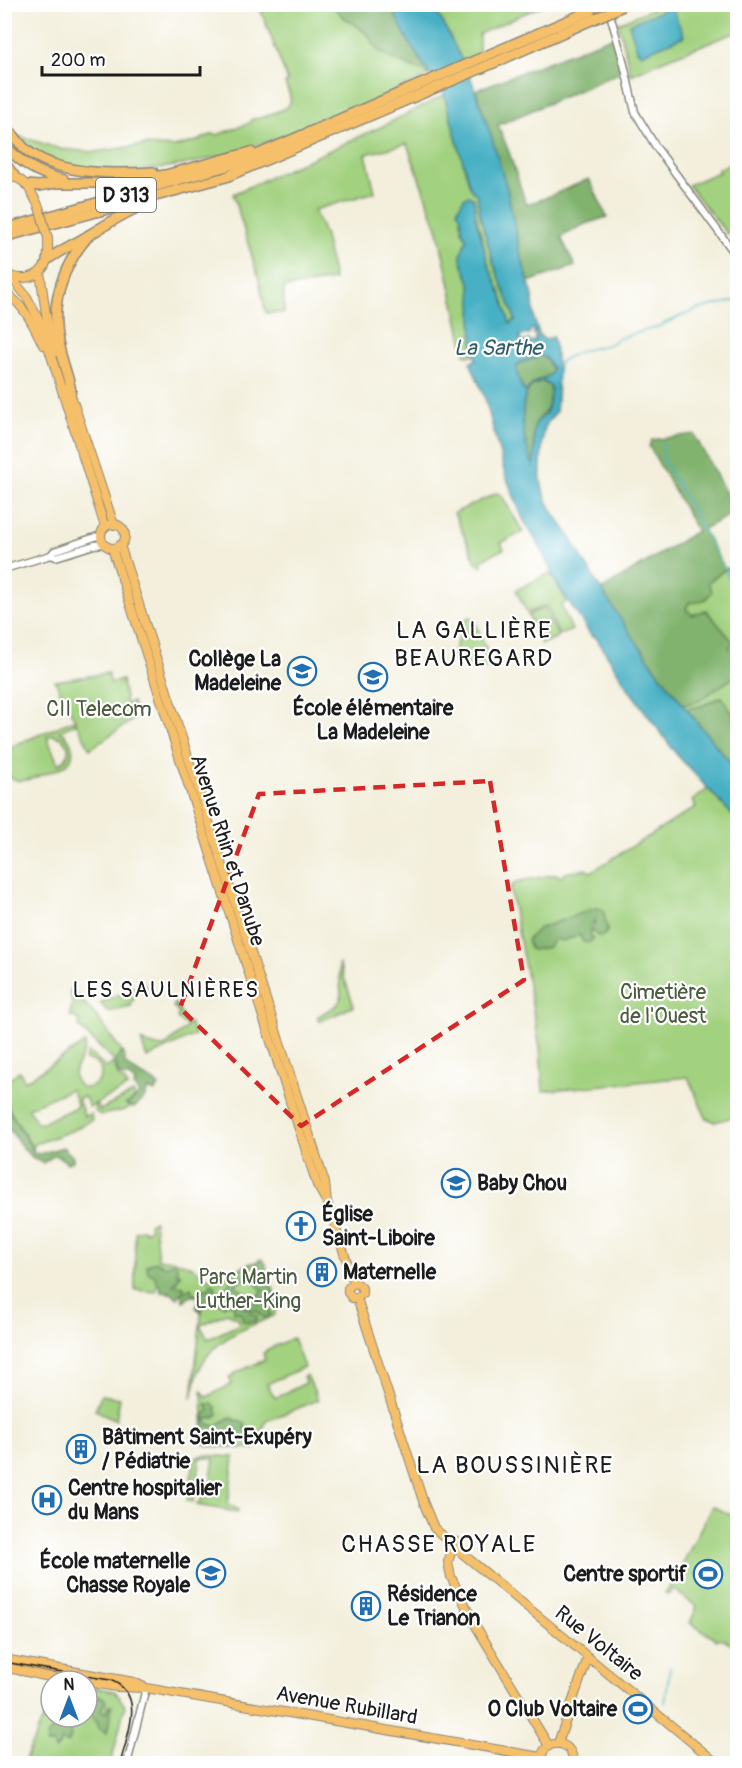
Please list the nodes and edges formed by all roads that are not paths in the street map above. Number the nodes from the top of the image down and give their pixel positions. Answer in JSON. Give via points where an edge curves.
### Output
{"nodes":[{"id":1,"x":607,"y":4,"type":"edge"},
{"id":2,"x":625,"y":5,"type":"edge"},
{"id":3,"x":594,"y":14,"type":"junction"},
{"id":4,"x":408,"y":95,"type":"junction"},
{"id":5,"x":4,"y":120,"type":"edge"},
{"id":6,"x":12,"y":133,"type":"joint"},
{"id":7,"x":307,"y":134,"type":"junction"},
{"id":8,"x":4,"y":144,"type":"edge"},
{"id":9,"x":4,"y":162,"type":"edge"},
{"id":10,"x":196,"y":168,"type":"junction"},
{"id":11,"x":4,"y":176,"type":"edge"},
{"id":12,"x":15,"y":177,"type":"junction"},
{"id":13,"x":75,"y":182,"type":"junction"},
{"id":14,"x":27,"y":185,"type":"junction"},
{"id":15,"x":183,"y":190,"type":"junction"},
{"id":16,"x":4,"y":229,"type":"edge"},
{"id":17,"x":89,"y":235,"type":"junction"},
{"id":18,"x":4,"y":237,"type":"edge"},
{"id":19,"x":738,"y":258,"type":"edge"},
{"id":20,"x":47,"y":260,"type":"junction"},
{"id":21,"x":40,"y":272,"type":"junction"},
{"id":22,"x":8,"y":275,"type":"edge"},
{"id":23,"x":4,"y":291,"type":"edge"},
{"id":24,"x":56,"y":372,"type":"junction"},
{"id":25,"x":67,"y":392,"type":"junction"},
{"id":26,"x":114,"y":525,"type":"junction"},
{"id":27,"x":103,"y":531,"type":"junction"},
{"id":28,"x":112,"y":546,"type":"junction"},
{"id":29,"x":51,"y":555,"type":"junction"},
{"id":30,"x":4,"y":569,"type":"edge"},
{"id":31,"x":325,"y":1199,"type":"junction"},
{"id":32,"x":453,"y":1547,"type":"junction"},
{"id":33,"x":588,"y":1657,"type":"junction"},
{"id":34,"x":4,"y":1659,"type":"edge"},
{"id":35,"x":4,"y":1667,"type":"edge"},
{"id":36,"x":39,"y":1674,"type":"edge"},
{"id":37,"x":99,"y":1684,"type":"edge"},
{"id":38,"x":146,"y":1688,"type":"junction"},
{"id":39,"x":558,"y":1743,"type":"junction"},
{"id":40,"x":549,"y":1746,"type":"junction"},
{"id":41,"x":541,"y":1760,"type":"edge"},
{"id":42,"x":126,"y":1764,"type":"edge"},
{"id":43,"x":573,"y":1764,"type":"edge"},
{"id":44,"x":718,"y":1764,"type":"edge"}],
"edges":[{"from":1,"to":3,"type":"highway","number":"D 313"},
{"from":1,"to":19,"type":"street","via":[[635,112],[656,147]]},
{"from":2,"to":3,"type":"highway","number":"D 313","bridge":true},
{"from":3,"to":4,"type":"highway","number":"D 313"},
{"from":4,"to":7,"type":"highway","number":"D 313"},
{"from":4,"to":15,"type":"highway","number":"D 313","via":[[226,177]]},
{"from":5,"to":6,"type":"street","number":"D 313"},
{"from":6,"to":10,"type":"highway","number":"D 313","via":[[32,154],[68,168],[122,174]]},
{"from":7,"to":10,"type":"highway","number":"D 313"},
{"from":7,"to":16,"type":"highway","number":"D 313","via":[[238,163]]},
{"from":8,"to":13,"type":"highway","number":"D 313","via":[[28,166]]},
{"from":9,"to":12,"type":"highway"},
{"from":10,"to":13,"type":"highway","number":"D 313","via":[[120,183]]},
{"from":11,"to":12,"type":"main road"},
{"from":12,"to":14,"type":"main road"},
{"from":13,"to":14,"type":"highway","number":"D 313"},
{"from":14,"to":20,"type":"main road","bridge":true,"via":[[39,207],[48,238]]},
{"from":15,"to":17,"type":"highway","via":[[180,195],[123,214]]},
{"from":15,"to":18,"type":"highway","number":"D 313"},
{"from":17,"to":20,"type":"highway"},
{"from":17,"to":25,"type":"highway","via":[[66,269],[56,306],[58,342],[69,379]]},
{"from":20,"to":21,"type":"main road"},
{"from":21,"to":22,"type":"main road","via":[[27,278]]},
{"from":21,"to":25,"type":"main road","via":[[47,321]]},
{"from":22,"to":24,"type":"main road","via":[[36,312]]},
{"from":23,"to":24,"type":"main road","via":[[27,314]]},
{"from":24,"to":25,"type":"main road"},
{"from":25,"to":26,"type":"main road","name":"Avenue Rhin et Danube"},
{"from":25,"to":27,"type":"main road","name":"Avenue Rhin et Danube"},
{"from":26,"to":27,"type":"main road"},
{"from":26,"to":28,"type":"main road","name":"Avenue Rhin et Danube","via":[[122,529],[124,540]]},
{"from":27,"to":28,"type":"main road","name":"Avenue Rhin et Danube"},
{"from":27,"to":29,"type":"street"},
{"from":28,"to":29,"type":"street","via":[[94,545],[56,557]]},
{"from":28,"to":31,"type":"main road","name":"Avenue Rhin et Danube","via":[[317,1185]]},
{"from":28,"to":31,"type":"main road","name":"Avenue Rhin et Danube","via":[[325,1183]]},
{"from":29,"to":30,"type":"street"},
{"from":31,"to":32,"type":"main road","name":"Rue Voltaire","via":[[354,1283],[362,1288],[357,1298],[424,1504],[434,1528]]},
{"from":32,"to":33,"type":"main road","name":"Rue Voltaire"},
{"from":32,"to":40,"type":"main road","via":[[448,1561],[451,1577],[477,1628]]},
{"from":33,"to":39,"type":"main road"},
{"from":33,"to":44,"type":"main road","name":"Rue Voltaire"},
{"from":34,"to":38,"type":"main road","name":"Avenue Rubillard","via":[[134,1682]]},
{"from":35,"to":36,"type":"main road","name":"Avenue Rubillard"},
{"from":37,"to":38,"type":"main road","name":"Avenue Rubillard"},
{"from":38,"to":41,"type":"main road","name":"Avenue Rubillard"},
{"from":38,"to":42,"type":"street"},
{"from":39,"to":40,"type":"main road"},
{"from":39,"to":43,"type":"main road","via":[[571,1750]]},
{"from":40,"to":41,"type":"main road"}]}
